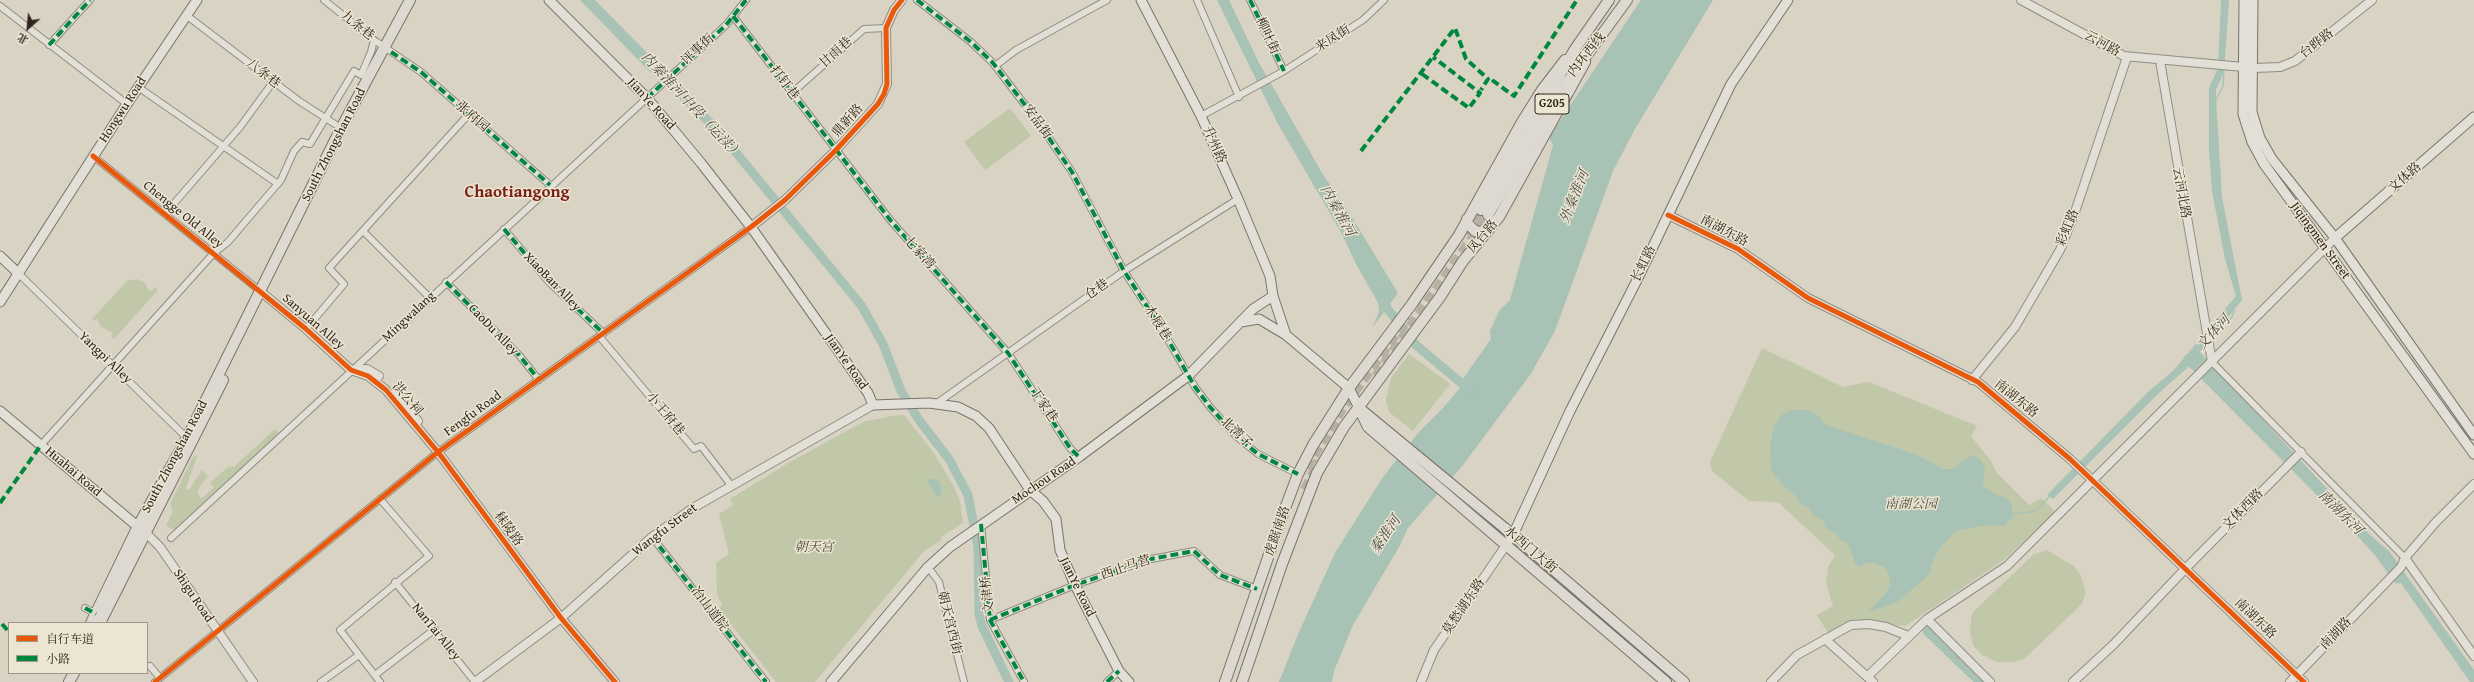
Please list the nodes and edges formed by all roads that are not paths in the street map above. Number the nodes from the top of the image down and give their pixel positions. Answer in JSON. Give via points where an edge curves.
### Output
{"nodes":[{"id":1,"x":90,"y":0,"type":"edge"},
{"id":2,"x":324,"y":0,"type":"edge"},
{"id":3,"x":410,"y":0,"type":"edge"},
{"id":4,"x":549,"y":0,"type":"edge"},
{"id":5,"x":746,"y":0,"type":"edge"},
{"id":6,"x":902,"y":0,"type":"edge"},
{"id":7,"x":917,"y":0,"type":"edge"},
{"id":8,"x":1107,"y":0,"type":"edge"},
{"id":9,"x":1142,"y":0,"type":"edge"},
{"id":10,"x":1197,"y":0,"type":"edge"},
{"id":11,"x":1250,"y":0,"type":"edge"},
{"id":12,"x":1384,"y":0,"type":"edge"},
{"id":13,"x":1609,"y":0,"type":"edge"},
{"id":14,"x":1627,"y":0,"type":"edge"},
{"id":15,"x":1788,"y":0,"type":"edge"},
{"id":16,"x":2021,"y":0,"type":"edge"},
{"id":17,"x":2244,"y":0,"type":"edge"},
{"id":18,"x":2253,"y":0,"type":"edge"},
{"id":19,"x":2372,"y":0,"type":"edge"},
{"id":20,"x":193,"y":1,"type":"edge"},
{"id":21,"x":0,"y":6,"type":"edge"},
{"id":22,"x":186,"y":15,"type":"junction"},
{"id":23,"x":733,"y":16,"type":"junction"},
{"id":24,"x":886,"y":28,"type":"junction"},
{"id":25,"x":374,"y":40,"type":"junction"},
{"id":26,"x":49,"y":45,"type":"junction"},
{"id":27,"x":1575,"y":49,"type":"junction"},
{"id":28,"x":388,"y":50,"type":"junction"},
{"id":29,"x":1589,"y":55,"type":"junction"},
{"id":30,"x":2127,"y":57,"type":"junction"},
{"id":31,"x":2160,"y":61,"type":"junction"},
{"id":32,"x":995,"y":66,"type":"junction"},
{"id":33,"x":2232,"y":67,"type":"joint"},
{"id":34,"x":2249,"y":68,"type":"junction"},
{"id":35,"x":1282,"y":72,"type":"junction"},
{"id":36,"x":273,"y":82,"type":"junction"},
{"id":37,"x":138,"y":87,"type":"junction"},
{"id":38,"x":792,"y":93,"type":"junction"},
{"id":39,"x":1239,"y":97,"type":"junction"},
{"id":40,"x":647,"y":98,"type":"junction"},
{"id":41,"x":127,"y":104,"type":"junction"},
{"id":42,"x":469,"y":114,"type":"junction"},
{"id":43,"x":1201,"y":116,"type":"junction"},
{"id":44,"x":2474,"y":117,"type":"edge"},
{"id":45,"x":324,"y":119,"type":"junction"},
{"id":46,"x":342,"y":128,"type":"junction"},
{"id":47,"x":223,"y":146,"type":"junction"},
{"id":48,"x":836,"y":150,"type":"junction"},
{"id":49,"x":93,"y":156,"type":"junction"},
{"id":50,"x":278,"y":184,"type":"junction"},
{"id":51,"x":550,"y":185,"type":"junction"},
{"id":52,"x":1238,"y":199,"type":"junction"},
{"id":53,"x":165,"y":214,"type":"junction"},
{"id":54,"x":1668,"y":215,"type":"junction"},
{"id":55,"x":1467,"y":219,"type":"junction"},
{"id":56,"x":504,"y":228,"type":"junction"},
{"id":57,"x":751,"y":228,"type":"junction"},
{"id":58,"x":1490,"y":228,"type":"junction"},
{"id":59,"x":363,"y":231,"type":"junction"},
{"id":60,"x":2335,"y":238,"type":"junction"},
{"id":61,"x":2325,"y":248,"type":"junction"},
{"id":62,"x":213,"y":254,"type":"junction"},
{"id":63,"x":0,"y":256,"type":"edge"},
{"id":64,"x":1124,"y":271,"type":"junction"},
{"id":65,"x":18,"y":273,"type":"junction"},
{"id":66,"x":446,"y":282,"type":"junction"},
{"id":67,"x":260,"y":291,"type":"junction"},
{"id":68,"x":1273,"y":296,"type":"junction"},
{"id":69,"x":430,"y":298,"type":"junction"},
{"id":70,"x":0,"y":302,"type":"edge"},
{"id":71,"x":1241,"y":322,"type":"junction"},
{"id":72,"x":306,"y":329,"type":"junction"},
{"id":73,"x":1286,"y":334,"type":"junction"},
{"id":74,"x":601,"y":335,"type":"junction"},
{"id":75,"x":1008,"y":353,"type":"junction"},
{"id":76,"x":2211,"y":363,"type":"junction"},
{"id":77,"x":112,"y":364,"type":"junction"},
{"id":78,"x":351,"y":370,"type":"junction"},
{"id":79,"x":1188,"y":376,"type":"junction"},
{"id":80,"x":539,"y":380,"type":"junction"},
{"id":81,"x":1972,"y":380,"type":"junction"},
{"id":82,"x":1349,"y":388,"type":"junction"},
{"id":83,"x":937,"y":403,"type":"junction"},
{"id":84,"x":873,"y":405,"type":"junction"},
{"id":85,"x":1359,"y":408,"type":"junction"},
{"id":86,"x":0,"y":411,"type":"edge"},
{"id":87,"x":1322,"y":430,"type":"junction"},
{"id":88,"x":2474,"y":435,"type":"edge"},
{"id":89,"x":1337,"y":439,"type":"junction"},
{"id":90,"x":189,"y":440,"type":"junction"},
{"id":91,"x":41,"y":445,"type":"junction"},
{"id":92,"x":438,"y":452,"type":"junction"},
{"id":93,"x":2474,"y":454,"type":"edge"},
{"id":94,"x":2299,"y":455,"type":"junction"},
{"id":95,"x":1079,"y":457,"type":"junction"},
{"id":96,"x":1298,"y":474,"type":"junction"},
{"id":97,"x":2093,"y":481,"type":"junction"},
{"id":98,"x":2474,"y":484,"type":"edge"},
{"id":99,"x":731,"y":485,"type":"junction"},
{"id":100,"x":1030,"y":490,"type":"junction"},
{"id":101,"x":380,"y":499,"type":"junction"},
{"id":102,"x":980,"y":524,"type":"junction"},
{"id":103,"x":141,"y":529,"type":"junction"},
{"id":104,"x":1513,"y":535,"type":"junction"},
{"id":105,"x":652,"y":536,"type":"junction"},
{"id":106,"x":172,"y":538,"type":"dead end"},
{"id":107,"x":1505,"y":546,"type":"junction"},
{"id":108,"x":2405,"y":558,"type":"junction"},
{"id":109,"x":928,"y":567,"type":"junction"},
{"id":110,"x":2186,"y":568,"type":"junction"},
{"id":111,"x":395,"y":582,"type":"junction"},
{"id":112,"x":1075,"y":585,"type":"junction"},
{"id":113,"x":1257,"y":589,"type":"junction"},
{"id":114,"x":85,"y":608,"type":"dead end"},
{"id":115,"x":561,"y":618,"type":"junction"},
{"id":116,"x":1927,"y":619,"type":"junction"},
{"id":117,"x":96,"y":620,"type":"edge"},
{"id":118,"x":990,"y":620,"type":"junction"},
{"id":119,"x":435,"y":629,"type":"junction"},
{"id":120,"x":218,"y":632,"type":"junction"},
{"id":121,"x":1908,"y":636,"type":"junction"},
{"id":122,"x":1825,"y":639,"type":"junction"},
{"id":123,"x":359,"y":654,"type":"junction"},
{"id":124,"x":2474,"y":656,"type":"edge"},
{"id":125,"x":150,"y":666,"type":"dead end"},
{"id":126,"x":1119,"y":671,"type":"junction"},
{"id":127,"x":375,"y":675,"type":"junction"},
{"id":128,"x":2297,"y":675,"type":"junction"},
{"id":129,"x":1871,"y":679,"type":"edge"},
{"id":130,"x":157,"y":680,"type":"edge"},
{"id":131,"x":253,"y":682,"type":"edge"},
{"id":132,"x":321,"y":682,"type":"edge"},
{"id":133,"x":380,"y":682,"type":"edge"},
{"id":134,"x":475,"y":682,"type":"edge"},
{"id":135,"x":615,"y":682,"type":"edge"},
{"id":136,"x":766,"y":682,"type":"edge"},
{"id":137,"x":831,"y":682,"type":"edge"},
{"id":138,"x":964,"y":682,"type":"edge"},
{"id":139,"x":1024,"y":682,"type":"edge"},
{"id":140,"x":1107,"y":682,"type":"edge"},
{"id":141,"x":1129,"y":682,"type":"edge"},
{"id":142,"x":1225,"y":682,"type":"edge"},
{"id":143,"x":1242,"y":682,"type":"edge"},
{"id":144,"x":1421,"y":682,"type":"edge"},
{"id":145,"x":1666,"y":682,"type":"edge"},
{"id":146,"x":1684,"y":682,"type":"edge"},
{"id":147,"x":1771,"y":682,"type":"edge"},
{"id":148,"x":1990,"y":682,"type":"edge"},
{"id":149,"x":2073,"y":682,"type":"edge"},
{"id":150,"x":2290,"y":682,"type":"edge"},
{"id":151,"x":2304,"y":682,"type":"edge"}],
"edges":[{"from":1,"to":26,"type":"street"},
{"from":2,"to":25,"type":"street","name":"九条巷"},
{"from":3,"to":28,"type":"main road","name":"South Zhongshan Road"},
{"from":4,"to":40,"type":"main road","name":"JianYe Road"},
{"from":5,"to":23,"type":"street","name":"评事街"},
{"from":6,"to":24,"type":"street","name":"鼎新路"},
{"from":7,"to":32,"type":"street","name":"安品街","via":[[971,42]]},
{"from":8,"to":32,"type":"street","via":[[1016,50]]},
{"from":9,"to":43,"type":"main road","name":"升州路"},
{"from":10,"to":39,"type":"street"},
{"from":11,"to":35,"type":"street","name":"柳叶街"},
{"from":12,"to":35,"type":"street","name":"来凤街","via":[[1363,20]]},
{"from":13,"to":27,"type":"main road","name":"内环西线","number":"G205"},
{"from":14,"to":29,"type":"main road","name":"内环西线","number":"G205"},
{"from":15,"to":54,"type":"main road","name":"长虹路","via":[[1731,84]]},
{"from":16,"to":30,"type":"street","name":"云河路"},
{"from":17,"to":34,"type":"main road","name":"Jiqingmen Street"},
{"from":18,"to":34,"type":"main road","name":"Jiqingmen Street"},
{"from":19,"to":34,"type":"street","name":"台晔路","via":[[2295,61],[2280,67]]},
{"from":20,"to":22,"type":"main road","name":"Hongwu Road"},
{"from":21,"to":26,"type":"street"},
{"from":22,"to":36,"type":"street","name":"八条巷"},
{"from":22,"to":37,"type":"main road","name":"Hongwu Road"},
{"from":23,"to":38,"type":"street","name":"打钉巷"},
{"from":23,"to":40,"type":"street","name":"评事街"},
{"from":24,"to":38,"type":"street","name":"甘雨巷","via":[[864,29]]},
{"from":24,"to":48,"type":"street","name":"鼎新路","via":[[884,94]]},
{"from":25,"to":28,"type":"street","name":"九条巷"},
{"from":25,"to":45,"type":"street","via":[[361,75],[354,71]]},
{"from":26,"to":41,"type":"street"},
{"from":27,"to":29,"type":"main road","name":"内环西线","number":"G205","via":[[1484,212],[1568,81]]},
{"from":27,"to":55,"type":"main road","name":"凤台路","via":[[1542,90]]},
{"from":28,"to":42,"type":"street","name":"张府园","via":[[421,72]]},
{"from":28,"to":46,"type":"main road","name":"South Zhongshan Road"},
{"from":29,"to":58,"type":"main road","name":"凤台路","via":[[1500,217]]},
{"from":30,"to":31,"type":"street","name":"云河路"},
{"from":30,"to":81,"type":"street","name":"彩虹路","via":[[2060,250],[2015,327]]},
{"from":31,"to":33,"type":"street","name":"云河路"},
{"from":31,"to":76,"type":"street","name":"云河北路"},
{"from":32,"to":64,"type":"street","name":"安品街","via":[[1072,172]]},
{"from":33,"to":34,"type":"street","name":"台晔路"},
{"from":34,"to":60,"type":"main road","name":"Jiqingmen Street","via":[[2252,112],[2260,138],[2272,159]]},
{"from":34,"to":61,"type":"main road","name":"Jiqingmen Street","via":[[2243,114],[2252,142],[2264,164]]},
{"from":35,"to":39,"type":"street","name":"来凤街"},
{"from":36,"to":45,"type":"street","name":"八条巷"},
{"from":36,"to":47,"type":"street"},
{"from":37,"to":41,"type":"main road","name":"Hongwu Road"},
{"from":37,"to":47,"type":"street"},
{"from":38,"to":48,"type":"street","name":"打钉巷"},
{"from":39,"to":43,"type":"street"},
{"from":40,"to":51,"type":"street","name":"Mingwalang"},
{"from":40,"to":57,"type":"main road","name":"JianYe Road"},
{"from":41,"to":49,"type":"main road","name":"Hongwu Road"},
{"from":42,"to":51,"type":"street","name":"张府园"},
{"from":42,"to":59,"type":"street"},
{"from":43,"to":52,"type":"main road","name":"升州路"},
{"from":44,"to":60,"type":"main road","name":"文体路"},
{"from":45,"to":46,"type":"street","name":"八条巷"},
{"from":45,"to":50,"type":"street","via":[[310,144],[302,142],[294,151]]},
{"from":46,"to":67,"type":"main road","name":"South Zhongshan Road"},
{"from":47,"to":50,"type":"street"},
{"from":47,"to":53,"type":"street"},
{"from":48,"to":57,"type":"street","name":"鼎新路","via":[[785,200]]},
{"from":48,"to":75,"type":"street","name":"七家湾","via":[[895,225]]},
{"from":49,"to":53,"type":"street","name":"Chengge Old Alley"},
{"from":49,"to":65,"type":"main road","name":"Hongwu Road"},
{"from":50,"to":62,"type":"street","via":[[228,242]]},
{"from":51,"to":56,"type":"street","name":"Mingwalang"},
{"from":52,"to":64,"type":"street","name":"仓巷"},
{"from":52,"to":68,"type":"main road","name":"升州路","via":[[1270,276]]},
{"from":53,"to":62,"type":"street","name":"Chengge Old Alley"},
{"from":54,"to":81,"type":"street","name":"南湖东路","via":[[1738,249],[1808,298]]},
{"from":54,"to":104,"type":"main road","name":"长虹路","via":[[1570,411]]},
{"from":55,"to":58,"type":"main road","via":[[1474,231],[1480,232]]},
{"from":55,"to":82,"type":"main road","name":"凤台路","via":[[1412,304]]},
{"from":56,"to":66,"type":"street","name":"Mingwalang"},
{"from":56,"to":74,"type":"street","name":"XiaoBan Alley","via":[[549,282]]},
{"from":57,"to":74,"type":"street","name":"Fengfu Road"},
{"from":57,"to":84,"type":"main road","name":"JianYe Road","via":[[868,393]]},
{"from":58,"to":85,"type":"main road","name":"凤台路","via":[[1463,261]]},
{"from":59,"to":69,"type":"street"},
{"from":59,"to":72,"type":"street","via":[[329,268],[344,284]]},
{"from":60,"to":61,"type":"street"},
{"from":60,"to":88,"type":"main road","name":"Jiqingmen Street"},
{"from":61,"to":76,"type":"street"},
{"from":61,"to":93,"type":"main road","name":"Jiqingmen Street"},
{"from":62,"to":67,"type":"street","name":"Chengge Old Alley"},
{"from":62,"to":77,"type":"street"},
{"from":63,"to":65,"type":"main road"},
{"from":64,"to":75,"type":"street","name":"仓巷"},
{"from":64,"to":79,"type":"street","name":"木屐巷","via":[[1163,331]]},
{"from":65,"to":70,"type":"main road","name":"Hongwu Road"},
{"from":65,"to":77,"type":"street","name":"Yangpi Alley"},
{"from":66,"to":69,"type":"street","name":"Mingwalang"},
{"from":66,"to":80,"type":"street","name":"CaoDu Alley","via":[[519,355]]},
{"from":67,"to":72,"type":"street","name":"Sanyuan Alley"},
{"from":67,"to":90,"type":"main road","name":"South Zhongshan Road","via":[[258,306]]},
{"from":68,"to":71,"type":"main road","name":"Mochou Road"},
{"from":68,"to":73,"type":"main road"},
{"from":69,"to":78,"type":"street","name":"Mingwalang"},
{"from":71,"to":73,"type":"main road","via":[[1259,319]]},
{"from":71,"to":79,"type":"main road","name":"Mochou Road"},
{"from":72,"to":78,"type":"street","name":"Sanyuan Alley"},
{"from":73,"to":82,"type":"main road"},
{"from":74,"to":80,"type":"street","name":"Fengfu Road"},
{"from":74,"to":99,"type":"street","name":"小王府巷","via":[[694,449],[701,446]]},
{"from":75,"to":83,"type":"street","name":"仓巷"},
{"from":75,"to":95,"type":"street","name":"丁家巷","via":[[1070,448]]},
{"from":76,"to":94,"type":"street"},
{"from":76,"to":97,"type":"street"},
{"from":77,"to":90,"type":"street","name":"Yangpi Alley"},
{"from":77,"to":91,"type":"street"},
{"from":78,"to":92,"type":"street","name":"洪公祠","via":[[368,376],[386,390]]},
{"from":78,"to":106,"type":"street","name":"Mingwalang"},
{"from":79,"to":95,"type":"main road","name":"Mochou Road"},
{"from":79,"to":96,"type":"street","name":"北湾子","via":[[1210,407],[1238,437],[1258,454]]},
{"from":80,"to":92,"type":"street","name":"Fengfu Road"},
{"from":81,"to":97,"type":"street","name":"南湖东路","via":[[2070,459]]},
{"from":82,"to":85,"type":"main road"},
{"from":82,"to":87,"type":"main road","name":"虎踞南路"},
{"from":83,"to":84,"type":"main road","name":"JianYe Road"},
{"from":83,"to":100,"type":"main road","name":"JianYe Road","via":[[958,407],[976,416],[988,428]]},
{"from":84,"to":99,"type":"street","name":"Wangfu Street"},
{"from":85,"to":89,"type":"main road","name":"虎踞南路"},
{"from":85,"to":104,"type":"main road","name":"水西门大街"},
{"from":85,"to":107,"type":"main road","name":"水西门大街","via":[[1368,427]]},
{"from":86,"to":91,"type":"main road","name":"Huahai Road"},
{"from":87,"to":89,"type":"main road","via":[[1334,427]]},
{"from":87,"to":96,"type":"main road","name":"虎踞南路"},
{"from":89,"to":143,"type":"main road","name":"虎踞南路","via":[[1308,492]]},
{"from":90,"to":103,"type":"main road","name":"South Zhongshan Road"},
{"from":91,"to":103,"type":"main road","name":"Huahai Road"},
{"from":92,"to":101,"type":"street","name":"Fengfu Road"},
{"from":92,"to":115,"type":"street","name":"秣陵路"},
{"from":94,"to":108,"type":"street"},
{"from":94,"to":110,"type":"street","name":"文体西路"},
{"from":95,"to":100,"type":"main road","name":"Mochou Road"},
{"from":96,"to":113,"type":"main road","name":"虎踞南路"},
{"from":97,"to":110,"type":"street","name":"南湖东路"},
{"from":97,"to":116,"type":"street","via":[[2007,566]]},
{"from":98,"to":108,"type":"street"},
{"from":99,"to":105,"type":"street","name":"Wangfu Street"},
{"from":100,"to":102,"type":"main road","name":"Mochou Road"},
{"from":100,"to":112,"type":"main road","name":"JianYe Road","via":[[1043,501],[1056,519],[1060,550]]},
{"from":101,"to":111,"type":"street","via":[[429,556]]},
{"from":101,"to":120,"type":"street","name":"Fengfu Road"},
{"from":102,"to":109,"type":"main road","name":"Mochou Road"},
{"from":102,"to":118,"type":"street","name":"文津桥"},
{"from":103,"to":117,"type":"main road","name":"South Zhongshan Road"},
{"from":103,"to":120,"type":"street","name":"Shigu Road","via":[[160,547]]},
{"from":104,"to":107,"type":"street","name":"莫愁湖东路"},
{"from":104,"to":146,"type":"main road","name":"水西门大街"},
{"from":105,"to":115,"type":"street","name":"Wangfu Street"},
{"from":105,"to":136,"type":"street","name":"冶山道院"},
{"from":107,"to":144,"type":"street","name":"莫愁湖东路","via":[[1434,650]]},
{"from":107,"to":145,"type":"main road","name":"水西门大街"},
{"from":108,"to":124,"type":"street"},
{"from":108,"to":128,"type":"street","name":"南湖路","via":[[2402,566]]},
{"from":109,"to":137,"type":"main road","name":"Mochou Road"},
{"from":109,"to":138,"type":"street","name":"朝天宫西街","via":[[939,582]]},
{"from":110,"to":128,"type":"street","name":"南湖东路"},
{"from":110,"to":149,"type":"street","name":"文体西路","via":[[2114,644]]},
{"from":111,"to":119,"type":"street","name":"NanTai Alley"},
{"from":111,"to":123,"type":"street","via":[[340,630]]},
{"from":112,"to":113,"type":"street","name":"西止马营","via":[[1151,559],[1194,551],[1220,575]]},
{"from":112,"to":118,"type":"street","name":"西止马营"},
{"from":112,"to":126,"type":"main road","name":"JianYe Road"},
{"from":113,"to":142,"type":"main road","name":"虎踞南路"},
{"from":114,"to":117,"type":"street"},
{"from":115,"to":134,"type":"street","name":"Wangfu Street"},
{"from":115,"to":135,"type":"street","name":"秣陵路"},
{"from":116,"to":121,"type":"street"},
{"from":116,"to":148,"type":"street"},
{"from":118,"to":139,"type":"street","name":"文津桥"},
{"from":119,"to":127,"type":"street"},
{"from":119,"to":134,"type":"street","name":"NanTai Alley"},
{"from":120,"to":130,"type":"street","name":"Fengfu Road"},
{"from":120,"to":131,"type":"street","name":"Shigu Road"},
{"from":121,"to":122,"type":"street","via":[[1870,624],[1851,625]]},
{"from":121,"to":129,"type":"street"},
{"from":122,"to":129,"type":"street"},
{"from":122,"to":147,"type":"street","via":[[1797,655]]},
{"from":123,"to":127,"type":"street"},
{"from":123,"to":132,"type":"street"},
{"from":125,"to":130,"type":"street"},
{"from":126,"to":140,"type":"street"},
{"from":126,"to":141,"type":"main road","name":"JianYe Road"},
{"from":127,"to":133,"type":"street"},
{"from":128,"to":150,"type":"street","name":"南湖路"},
{"from":128,"to":151,"type":"street","name":"南湖东路"}]}
